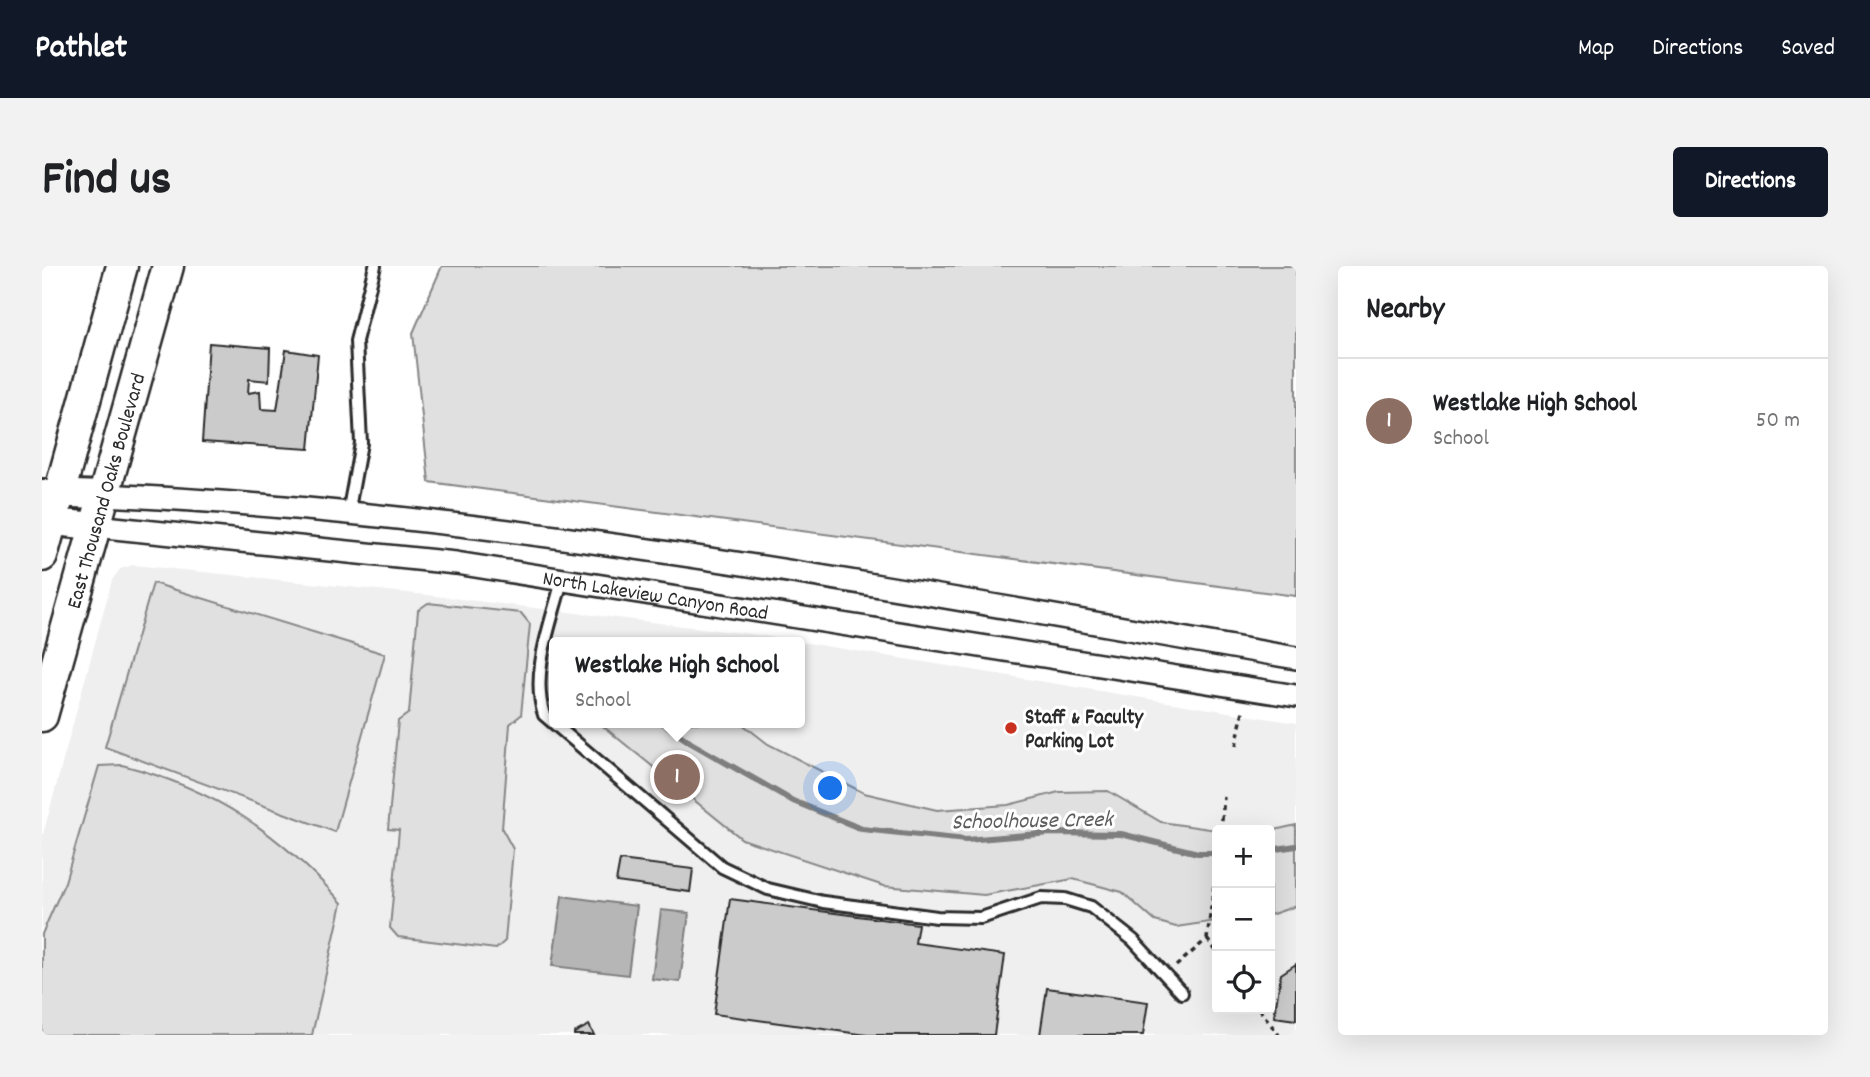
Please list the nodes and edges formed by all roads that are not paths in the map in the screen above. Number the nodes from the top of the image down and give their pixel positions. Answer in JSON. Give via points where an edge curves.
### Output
{"nodes":[{"id":1,"x":122,"y":266,"type":"edge"},
{"id":2,"x":168,"y":266,"type":"edge"},
{"id":3,"x":375,"y":266,"type":"edge"},
{"id":4,"x":52,"y":493,"type":"edge"},
{"id":5,"x":103,"y":495,"type":"junction"},
{"id":6,"x":348,"y":514,"type":"junction"},
{"id":7,"x":47,"y":521,"type":"edge"},
{"id":8,"x":95,"y":527,"type":"junction"},
{"id":9,"x":42,"y":556,"type":"edge"},
{"id":10,"x":562,"y":580,"type":"junction"},
{"id":11,"x":1296,"y":658,"type":"edge"},
{"id":12,"x":1296,"y":696,"type":"edge"},
{"id":13,"x":42,"y":716,"type":"edge"},
{"id":14,"x":549,"y":719,"type":"edge"},
{"id":15,"x":559,"y":728,"type":"edge"},
{"id":16,"x":1182,"y":993,"type":"dead end"}],
"edges":[{"from":1,"to":4,"type":"main road","name":"East Thousand Oaks Boulevard"},
{"from":2,"to":5,"type":"main road","name":"East Thousand Oaks Boulevard"},
{"from":3,"to":6,"type":"lane","via":[[356,341],[360,443]]},
{"from":4,"to":5,"type":"street"},
{"from":4,"to":7,"type":"main road","name":"East Thousand Oaks Boulevard"},
{"from":5,"to":6,"type":"street","name":"North Lakeview Canyon Road"},
{"from":5,"to":8,"type":"main road","name":"East Thousand Oaks Boulevard"},
{"from":6,"to":11,"type":"street","name":"North Lakeview Canyon Road","via":[[570,539]]},
{"from":7,"to":8,"type":"street"},
{"from":7,"to":9,"type":"main road","name":"East Thousand Oaks Boulevard"},
{"from":8,"to":10,"type":"street","name":"North Lakeview Canyon Road","via":[[414,559]]},
{"from":8,"to":13,"type":"main road","name":"East Thousand Oaks Boulevard"},
{"from":10,"to":12,"type":"street","name":"North Lakeview Canyon Road"},
{"from":10,"to":14,"type":"lane","via":[[539,675],[538,695]]},
{"from":15,"to":16,"type":"lane","via":[[722,867],[768,889],[823,902],[937,917],[981,918],[1041,898],[1065,900],[1091,907],[1112,923]]}]}
